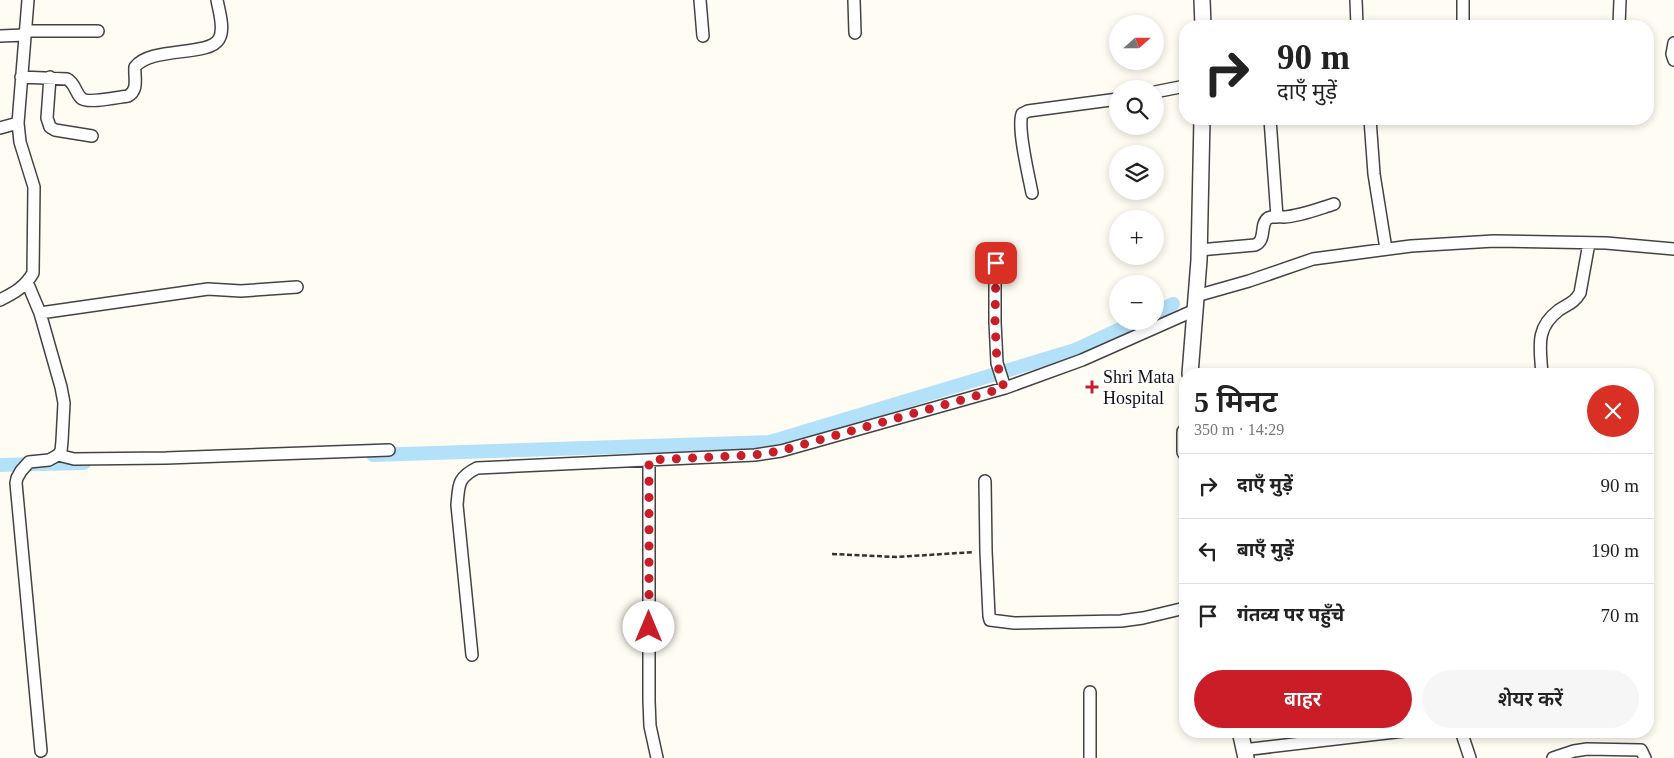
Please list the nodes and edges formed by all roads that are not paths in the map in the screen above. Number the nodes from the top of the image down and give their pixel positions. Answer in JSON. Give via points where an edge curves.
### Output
{"nodes":[{"id":1,"x":28,"y":0,"type":"edge"},
{"id":2,"x":217,"y":0,"type":"edge"},
{"id":3,"x":700,"y":0,"type":"edge"},
{"id":4,"x":854,"y":0,"type":"edge"},
{"id":5,"x":1202,"y":0,"type":"edge"},
{"id":6,"x":1356,"y":0,"type":"edge"},
{"id":7,"x":1462,"y":0,"type":"edge"},
{"id":8,"x":1620,"y":0,"type":"edge"},
{"id":9,"x":1203,"y":20,"type":"edge"},
{"id":10,"x":1357,"y":20,"type":"edge"},
{"id":11,"x":1463,"y":20,"type":"edge"},
{"id":12,"x":1619,"y":20,"type":"edge"},
{"id":13,"x":98,"y":31,"type":"dead end"},
{"id":14,"x":25,"y":33,"type":"junction"},
{"id":15,"x":855,"y":33,"type":"dead end"},
{"id":16,"x":0,"y":36,"type":"edge"},
{"id":17,"x":704,"y":36,"type":"dead end"},
{"id":18,"x":1674,"y":43,"type":"edge"},
{"id":19,"x":1674,"y":60,"type":"edge"},
{"id":20,"x":21,"y":77,"type":"junction"},
{"id":21,"x":50,"y":77,"type":"junction"},
{"id":22,"x":1179,"y":87,"type":"edge"},
{"id":23,"x":1164,"y":90,"type":"edge"},
{"id":24,"x":1109,"y":100,"type":"edge"},
{"id":25,"x":18,"y":123,"type":"junction"},
{"id":26,"x":1202,"y":125,"type":"edge"},
{"id":27,"x":1270,"y":125,"type":"edge"},
{"id":28,"x":1370,"y":125,"type":"edge"},
{"id":29,"x":0,"y":128,"type":"edge"},
{"id":30,"x":92,"y":136,"type":"dead end"},
{"id":31,"x":1032,"y":193,"type":"dead end"},
{"id":32,"x":1334,"y":204,"type":"dead end"},
{"id":33,"x":1277,"y":217,"type":"junction"},
{"id":34,"x":1590,"y":243,"type":"junction"},
{"id":35,"x":1386,"y":249,"type":"junction"},
{"id":36,"x":1674,"y":249,"type":"edge"},
{"id":37,"x":1199,"y":250,"type":"junction"},
{"id":38,"x":996,"y":263,"type":"dead end"},
{"id":39,"x":27,"y":282,"type":"junction"},
{"id":40,"x":297,"y":287,"type":"dead end"},
{"id":41,"x":0,"y":300,"type":"edge"},
{"id":42,"x":1196,"y":303,"type":"junction"},
{"id":43,"x":40,"y":313,"type":"junction"},
{"id":44,"x":1191,"y":368,"type":"edge"},
{"id":45,"x":1542,"y":368,"type":"edge"},
{"id":46,"x":1004,"y":386,"type":"junction"},
{"id":47,"x":389,"y":450,"type":"dead end"},
{"id":48,"x":58,"y":455,"type":"junction"},
{"id":49,"x":649,"y":460,"type":"junction"},
{"id":50,"x":985,"y":481,"type":"dead end"},
{"id":51,"x":1179,"y":609,"type":"edge"},
{"id":52,"x":472,"y":655,"type":"dead end"},
{"id":53,"x":1090,"y":692,"type":"dead end"},
{"id":54,"x":1242,"y":738,"type":"edge"},
{"id":55,"x":1303,"y":738,"type":"edge"},
{"id":56,"x":1463,"y":738,"type":"edge"},
{"id":57,"x":41,"y":751,"type":"dead end"},
{"id":58,"x":1245,"y":754,"type":"edge"},
{"id":59,"x":656,"y":758,"type":"edge"},
{"id":60,"x":1090,"y":758,"type":"edge"},
{"id":61,"x":1470,"y":758,"type":"edge"},
{"id":62,"x":1553,"y":758,"type":"edge"},
{"id":63,"x":1646,"y":758,"type":"edge"}],
"edges":[{"from":1,"to":14,"type":"street"},
{"from":2,"to":21,"type":"street","via":[[222,29],[219,39],[212,45],[145,58],[135,66],[136,89],[128,96],[83,100],[71,80]]},
{"from":3,"to":17,"type":"street"},
{"from":4,"to":15,"type":"street"},
{"from":5,"to":9,"type":"street"},
{"from":6,"to":10,"type":"street"},
{"from":7,"to":11,"type":"street"},
{"from":8,"to":12,"type":"street"},
{"from":13,"to":14,"type":"street"},
{"from":14,"to":16,"type":"street"},
{"from":14,"to":20,"type":"street"},
{"from":18,"to":19,"type":"street"},
{"from":20,"to":21,"type":"street"},
{"from":20,"to":25,"type":"street"},
{"from":21,"to":30,"type":"street","via":[[47,118],[50,127]]},
{"from":22,"to":23,"type":"street"},
{"from":24,"to":31,"type":"street","via":[[1022,114],[1021,131]]},
{"from":25,"to":29,"type":"street"},
{"from":25,"to":39,"type":"street","via":[[20,142],[34,187],[33,273]]},
{"from":26,"to":37,"type":"street"},
{"from":27,"to":33,"type":"street"},
{"from":28,"to":35,"type":"street","via":[[1374,174]]},
{"from":32,"to":33,"type":"street","via":[[1293,216]]},
{"from":33,"to":37,"type":"street","via":[[1266,221],[1262,238],[1255,245]]},
{"from":34,"to":35,"type":"street","via":[[1494,241]]},
{"from":34,"to":36,"type":"street"},
{"from":34,"to":45,"type":"street","via":[[1580,293],[1542,329]]},
{"from":35,"to":42,"type":"street","via":[[1313,259]]},
{"from":37,"to":42,"type":"street"},
{"from":38,"to":46,"type":"street","via":[[995,322],[999,371]]},
{"from":39,"to":41,"type":"street"},
{"from":39,"to":43,"type":"street"},
{"from":40,"to":43,"type":"street","via":[[208,289]]},
{"from":42,"to":44,"type":"street"},
{"from":42,"to":46,"type":"street","via":[[1082,360]]},
{"from":43,"to":48,"type":"street","via":[[64,403]]},
{"from":46,"to":49,"type":"street","via":[[780,451]]},
{"from":47,"to":48,"type":"street","via":[[166,458],[74,459]]},
{"from":48,"to":57,"type":"street","via":[[49,460],[29,462],[17,478],[16,492]]},
{"from":49,"to":52,"type":"street","via":[[476,468],[465,474],[459,485],[457,505]]},
{"from":49,"to":59,"type":"street","via":[[650,726]]},
{"from":50,"to":51,"type":"street","via":[[990,620],[1014,623],[1121,621]]},
{"from":53,"to":60,"type":"street"},
{"from":54,"to":58,"type":"street"},
{"from":55,"to":58,"type":"street"},
{"from":56,"to":61,"type":"street"},
{"from":62,"to":63,"type":"street","via":[[1587,749],[1641,750]]}]}
